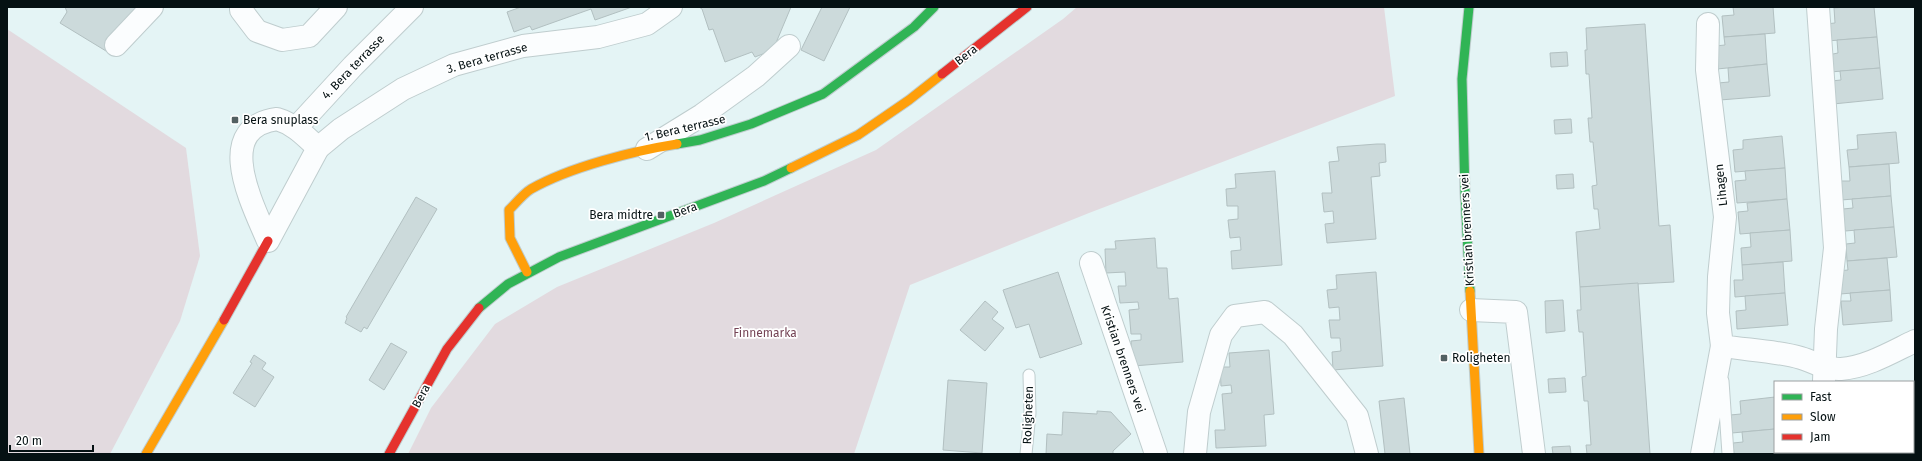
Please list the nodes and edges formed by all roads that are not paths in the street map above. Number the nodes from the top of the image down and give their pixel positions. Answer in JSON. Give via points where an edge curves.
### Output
{"nodes":[{"id":1,"x":152,"y":7,"type":"edge"},
{"id":2,"x":241,"y":7,"type":"edge"},
{"id":3,"x":336,"y":7,"type":"edge"},
{"id":4,"x":412,"y":7,"type":"edge"},
{"id":5,"x":671,"y":7,"type":"edge"},
{"id":6,"x":934,"y":7,"type":"edge"},
{"id":7,"x":1027,"y":7,"type":"edge"},
{"id":8,"x":1469,"y":7,"type":"edge"},
{"id":9,"x":1818,"y":7,"type":"edge"},
{"id":10,"x":1708,"y":24,"type":"dead end"},
{"id":11,"x":116,"y":45,"type":"dead end"},
{"id":12,"x":789,"y":46,"type":"dead end"},
{"id":13,"x":296,"y":128,"type":"junction"},
{"id":14,"x":318,"y":148,"type":"junction"},
{"id":15,"x":647,"y":149,"type":"junction"},
{"id":16,"x":268,"y":241,"type":"junction"},
{"id":17,"x":1091,"y":263,"type":"dead end"},
{"id":18,"x":528,"y":272,"type":"junction"},
{"id":19,"x":1471,"y":310,"type":"junction"},
{"id":20,"x":1915,"y":341,"type":"edge"},
{"id":21,"x":1722,"y":349,"type":"junction"},
{"id":22,"x":1029,"y":375,"type":"dead end"},
{"id":23,"x":1824,"y":375,"type":"edge"},
{"id":24,"x":146,"y":454,"type":"edge"},
{"id":25,"x":389,"y":454,"type":"edge"},
{"id":26,"x":1026,"y":454,"type":"edge"},
{"id":27,"x":1156,"y":454,"type":"edge"},
{"id":28,"x":1195,"y":454,"type":"edge"},
{"id":29,"x":1367,"y":454,"type":"edge"},
{"id":30,"x":1479,"y":454,"type":"edge"},
{"id":31,"x":1534,"y":454,"type":"edge"},
{"id":32,"x":1702,"y":454,"type":"edge"},
{"id":33,"x":1728,"y":454,"type":"edge"}],
"edges":[{"from":1,"to":11,"type":"street"},
{"from":2,"to":3,"type":"street","via":[[257,31],[282,40],[309,36]]},
{"from":4,"to":13,"type":"street","name":"4. Bera terrasse"},
{"from":5,"to":14,"type":"street","name":"3. Bera terrasse","via":[[648,24],[598,37],[523,46],[454,65],[403,89],[341,129]]},
{"from":6,"to":15,"type":"street","name":"1. Bera terrasse","via":[[914,27],[823,94],[744,126],[700,140]]},
{"from":7,"to":18,"type":"street","name":"Bera","via":[[909,100],[858,135],[764,181],[559,257]]},
{"from":8,"to":19,"type":"street","name":"Kristian brenners vei","via":[[1462,79]]},
{"from":9,"to":23,"type":"street","via":[[1835,248]]},
{"from":10,"to":21,"type":"street","name":"Lihagen","via":[[1707,70],[1725,217],[1718,314]]},
{"from":12,"to":15,"type":"street","via":[[750,80],[702,115]]},
{"from":13,"to":14,"type":"street"},
{"from":13,"to":16,"type":"street","via":[[277,119],[265,121],[252,128],[244,141],[241,160],[245,181]]},
{"from":14,"to":16,"type":"street"},
{"from":15,"to":18,"type":"street","name":"1. Bera terrasse","via":[[564,174],[530,190],[509,210],[510,238]]},
{"from":16,"to":24,"type":"street"},
{"from":17,"to":27,"type":"street","name":"Kristian brenners vei"},
{"from":18,"to":25,"type":"street","name":"Bera","via":[[494,294],[469,317],[442,354]]},
{"from":19,"to":30,"type":"street","name":"Kristian brenners vei"},
{"from":19,"to":31,"type":"street","via":[[1516,312]]},
{"from":20,"to":23,"type":"street","via":[[1886,356]]},
{"from":21,"to":23,"type":"street","via":[[1800,358]]},
{"from":21,"to":32,"type":"street","name":"Lihagen"},
{"from":21,"to":33,"type":"lane"},
{"from":22,"to":26,"type":"lane","name":"Roligheten","via":[[1030,414]]},
{"from":28,"to":29,"type":"street","via":[[1199,412],[1221,335],[1236,316],[1266,312],[1293,336],[1358,416]]}]}
